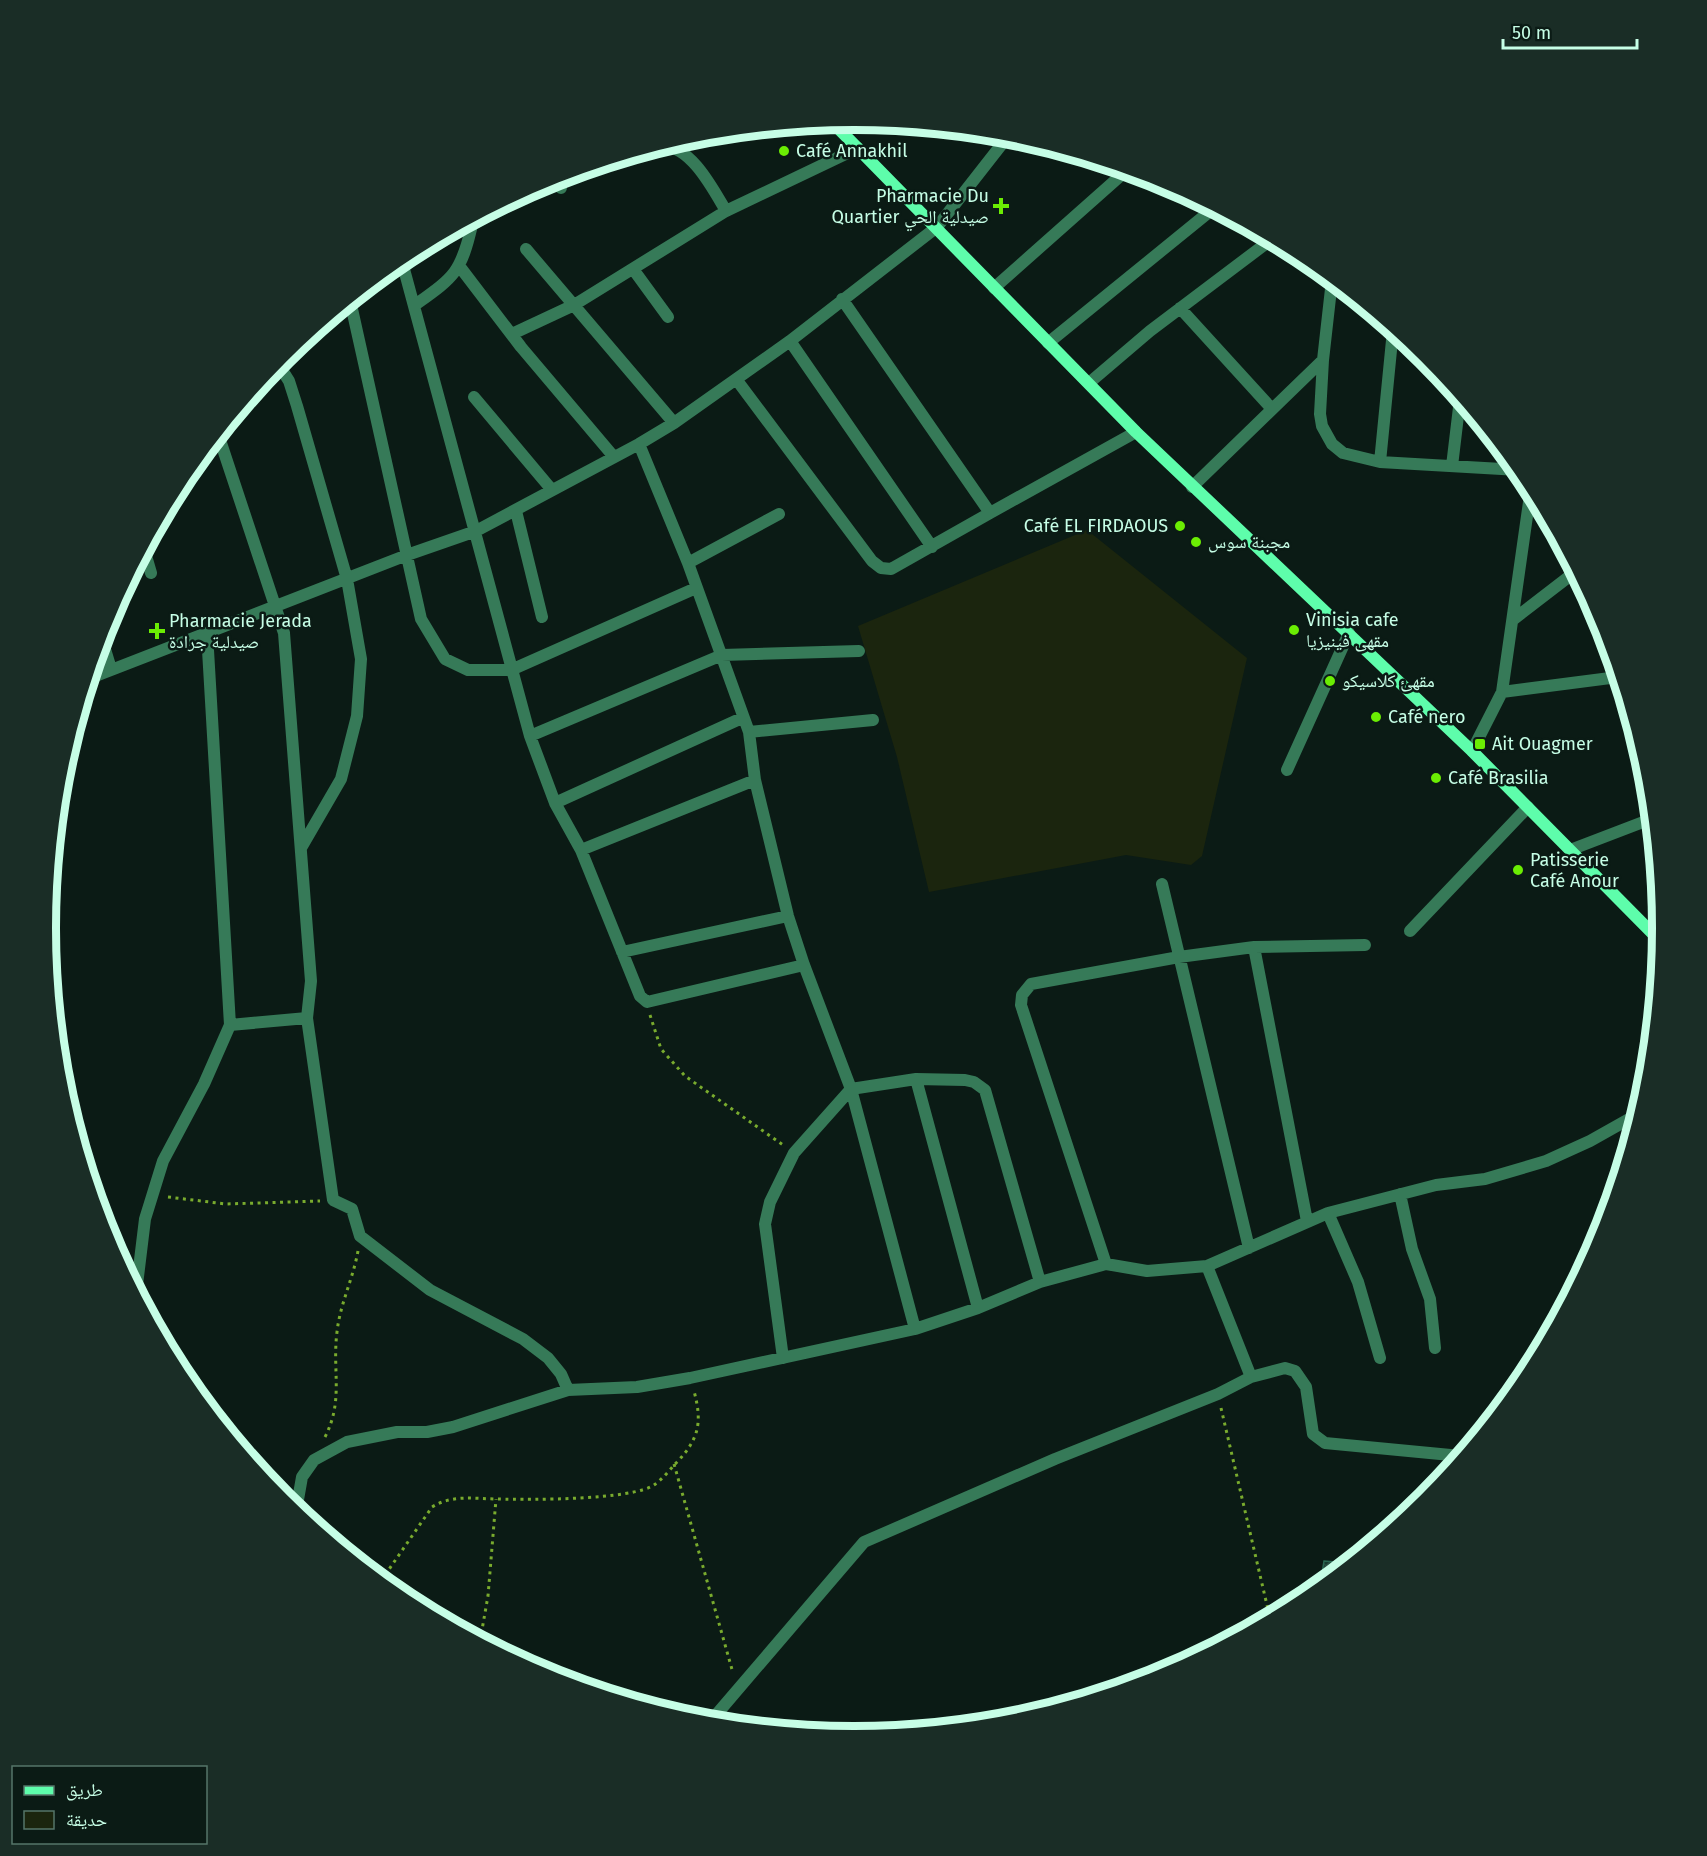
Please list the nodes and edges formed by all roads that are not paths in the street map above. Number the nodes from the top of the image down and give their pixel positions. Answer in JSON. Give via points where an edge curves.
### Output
{"nodes":[{"id":1,"x":841,"y":131,"type":"edge"},
{"id":2,"x":1002,"y":144,"type":"edge"},
{"id":3,"x":858,"y":148,"type":"junction"},
{"id":4,"x":677,"y":150,"type":"edge"},
{"id":5,"x":1120,"y":176,"type":"edge"},
{"id":6,"x":726,"y":211,"type":"junction"},
{"id":7,"x":1208,"y":213,"type":"edge"},
{"id":8,"x":937,"y":227,"type":"junction"},
{"id":9,"x":471,"y":228,"type":"edge"},
{"id":10,"x":1265,"y":245,"type":"edge"},
{"id":11,"x":526,"y":249,"type":"dead end"},
{"id":12,"x":460,"y":267,"type":"junction"},
{"id":13,"x":404,"y":268,"type":"edge"},
{"id":14,"x":633,"y":269,"type":"junction"},
{"id":15,"x":994,"y":288,"type":"junction"},
{"id":16,"x":1331,"y":289,"type":"edge"},
{"id":17,"x":842,"y":299,"type":"junction"},
{"id":18,"x":415,"y":305,"type":"junction"},
{"id":19,"x":574,"y":306,"type":"junction"},
{"id":20,"x":352,"y":308,"type":"edge"},
{"id":21,"x":1180,"y":308,"type":"junction"},
{"id":22,"x":668,"y":318,"type":"dead end"},
{"id":23,"x":512,"y":334,"type":"junction"},
{"id":24,"x":1392,"y":339,"type":"edge"},
{"id":25,"x":790,"y":341,"type":"junction"},
{"id":26,"x":1048,"y":343,"type":"junction"},
{"id":27,"x":1323,"y":360,"type":"junction"},
{"id":28,"x":283,"y":371,"type":"edge"},
{"id":29,"x":736,"y":379,"type":"junction"},
{"id":30,"x":1089,"y":382,"type":"junction"},
{"id":31,"x":474,"y":398,"type":"dead end"},
{"id":32,"x":1272,"y":409,"type":"junction"},
{"id":33,"x":1459,"y":409,"type":"edge"},
{"id":34,"x":674,"y":423,"type":"junction"},
{"id":35,"x":1136,"y":432,"type":"junction"},
{"id":36,"x":220,"y":441,"type":"edge"},
{"id":37,"x":639,"y":444,"type":"junction"},
{"id":38,"x":614,"y":457,"type":"junction"},
{"id":39,"x":1380,"y":462,"type":"junction"},
{"id":40,"x":1452,"y":466,"type":"junction"},
{"id":41,"x":1506,"y":469,"type":"edge"},
{"id":42,"x":1192,"y":487,"type":"junction"},
{"id":43,"x":552,"y":490,"type":"junction"},
{"id":44,"x":1529,"y":504,"type":"edge"},
{"id":45,"x":516,"y":511,"type":"junction"},
{"id":46,"x":990,"y":513,"type":"junction"},
{"id":47,"x":778,"y":514,"type":"dead end"},
{"id":48,"x":476,"y":531,"type":"junction"},
{"id":49,"x":932,"y":547,"type":"junction"},
{"id":50,"x":407,"y":555,"type":"junction"},
{"id":51,"x":147,"y":558,"type":"edge"},
{"id":52,"x":688,"y":563,"type":"junction"},
{"id":53,"x":151,"y":573,"type":"dead end"},
{"id":54,"x":1570,"y":576,"type":"edge"},
{"id":55,"x":347,"y":579,"type":"junction"},
{"id":56,"x":696,"y":588,"type":"junction"},
{"id":57,"x":274,"y":606,"type":"junction"},
{"id":58,"x":542,"y":617,"type":"dead end"},
{"id":59,"x":1514,"y":619,"type":"junction"},
{"id":60,"x":207,"y":633,"type":"junction"},
{"id":61,"x":1348,"y":633,"type":"junction"},
{"id":62,"x":106,"y":651,"type":"edge"},
{"id":63,"x":859,"y":651,"type":"dead end"},
{"id":64,"x":722,"y":656,"type":"junction"},
{"id":65,"x":111,"y":669,"type":"junction"},
{"id":66,"x":511,"y":670,"type":"junction"},
{"id":67,"x":97,"y":675,"type":"edge"},
{"id":68,"x":1611,"y":678,"type":"edge"},
{"id":69,"x":1502,"y":693,"type":"junction"},
{"id":70,"x":742,"y":718,"type":"junction"},
{"id":71,"x":873,"y":720,"type":"dead end"},
{"id":72,"x":749,"y":732,"type":"junction"},
{"id":73,"x":530,"y":736,"type":"junction"},
{"id":74,"x":1472,"y":751,"type":"junction"},
{"id":75,"x":1287,"y":770,"type":"dead end"},
{"id":76,"x":755,"y":780,"type":"junction"},
{"id":77,"x":555,"y":803,"type":"junction"},
{"id":78,"x":1528,"y":807,"type":"junction"},
{"id":79,"x":1645,"y":821,"type":"edge"},
{"id":80,"x":301,"y":848,"type":"junction"},
{"id":81,"x":581,"y":850,"type":"junction"},
{"id":82,"x":1570,"y":850,"type":"junction"},
{"id":83,"x":1162,"y":884,"type":"dead end"},
{"id":84,"x":788,"y":916,"type":"junction"},
{"id":85,"x":1410,"y":931,"type":"dead end"},
{"id":86,"x":1652,"y":933,"type":"edge"},
{"id":87,"x":1365,"y":945,"type":"dead end"},
{"id":88,"x":1254,"y":947,"type":"junction"},
{"id":89,"x":622,"y":952,"type":"junction"},
{"id":90,"x":1179,"y":957,"type":"junction"},
{"id":91,"x":804,"y":965,"type":"junction"},
{"id":92,"x":307,"y":1018,"type":"junction"},
{"id":93,"x":231,"y":1024,"type":"junction"},
{"id":94,"x":915,"y":1079,"type":"junction"},
{"id":95,"x":851,"y":1089,"type":"junction"},
{"id":96,"x":1628,"y":1120,"type":"edge"},
{"id":97,"x":1400,"y":1194,"type":"junction"},
{"id":98,"x":1328,"y":1213,"type":"junction"},
{"id":99,"x":1307,"y":1221,"type":"junction"},
{"id":100,"x":1249,"y":1248,"type":"junction"},
{"id":101,"x":1106,"y":1264,"type":"junction"},
{"id":102,"x":1207,"y":1266,"type":"junction"},
{"id":103,"x":138,"y":1280,"type":"edge"},
{"id":104,"x":1040,"y":1282,"type":"junction"},
{"id":105,"x":978,"y":1308,"type":"junction"},
{"id":106,"x":915,"y":1329,"type":"junction"},
{"id":107,"x":1435,"y":1348,"type":"dead end"},
{"id":108,"x":783,"y":1358,"type":"junction"},
{"id":109,"x":1380,"y":1358,"type":"dead end"},
{"id":110,"x":1251,"y":1377,"type":"junction"},
{"id":111,"x":568,"y":1390,"type":"junction"},
{"id":112,"x":1452,"y":1455,"type":"edge"},
{"id":113,"x":298,"y":1500,"type":"edge"},
{"id":114,"x":716,"y":1714,"type":"edge"}],
"edges":[{"from":1,"to":3,"type":"main road"},
{"from":2,"to":8,"type":"street"},
{"from":3,"to":6,"type":"street"},
{"from":3,"to":8,"type":"main road"},
{"from":4,"to":6,"type":"street","via":[[703,172]]},
{"from":5,"to":15,"type":"street"},
{"from":6,"to":14,"type":"street"},
{"from":7,"to":26,"type":"street"},
{"from":8,"to":15,"type":"main road"},
{"from":8,"to":17,"type":"street"},
{"from":9,"to":12,"type":"street"},
{"from":10,"to":21,"type":"street"},
{"from":11,"to":19,"type":"street"},
{"from":12,"to":18,"type":"street","via":[[451,280]]},
{"from":12,"to":23,"type":"street"},
{"from":13,"to":18,"type":"street"},
{"from":14,"to":19,"type":"street"},
{"from":14,"to":22,"type":"street"},
{"from":15,"to":26,"type":"main road"},
{"from":16,"to":27,"type":"street"},
{"from":17,"to":25,"type":"street"},
{"from":17,"to":46,"type":"street"},
{"from":18,"to":48,"type":"street"},
{"from":19,"to":23,"type":"street"},
{"from":19,"to":34,"type":"street"},
{"from":20,"to":50,"type":"street"},
{"from":21,"to":30,"type":"street"},
{"from":21,"to":32,"type":"street"},
{"from":23,"to":38,"type":"street"},
{"from":24,"to":39,"type":"street"},
{"from":25,"to":29,"type":"street"},
{"from":25,"to":49,"type":"street"},
{"from":26,"to":30,"type":"main road"},
{"from":27,"to":32,"type":"street"},
{"from":27,"to":39,"type":"street","via":[[1320,414],[1325,434],[1343,453]]},
{"from":28,"to":55,"type":"street","via":[[297,406]]},
{"from":29,"to":34,"type":"street"},
{"from":29,"to":49,"type":"street","via":[[872,561],[891,569]]},
{"from":30,"to":35,"type":"main road"},
{"from":31,"to":43,"type":"street"},
{"from":32,"to":42,"type":"street"},
{"from":33,"to":40,"type":"street"},
{"from":34,"to":37,"type":"street"},
{"from":35,"to":42,"type":"main road"},
{"from":35,"to":46,"type":"street"},
{"from":36,"to":57,"type":"street"},
{"from":37,"to":38,"type":"street"},
{"from":37,"to":52,"type":"street"},
{"from":38,"to":43,"type":"street"},
{"from":39,"to":40,"type":"street"},
{"from":40,"to":41,"type":"street"},
{"from":42,"to":61,"type":"main road"},
{"from":43,"to":45,"type":"street"},
{"from":44,"to":59,"type":"street"},
{"from":45,"to":48,"type":"street"},
{"from":45,"to":58,"type":"street"},
{"from":46,"to":49,"type":"street"},
{"from":47,"to":52,"type":"street"},
{"from":48,"to":50,"type":"street"},
{"from":48,"to":66,"type":"street"},
{"from":50,"to":55,"type":"street"},
{"from":50,"to":66,"type":"street","via":[[421,619],[445,659],[468,670]]},
{"from":51,"to":53,"type":"street"},
{"from":52,"to":56,"type":"street"},
{"from":54,"to":59,"type":"street"},
{"from":55,"to":57,"type":"street"},
{"from":55,"to":80,"type":"street","via":[[361,659],[357,716],[341,779]]},
{"from":56,"to":64,"type":"street"},
{"from":56,"to":66,"type":"street"},
{"from":57,"to":60,"type":"street"},
{"from":57,"to":80,"type":"street","via":[[284,633]]},
{"from":59,"to":69,"type":"street"},
{"from":60,"to":65,"type":"street"},
{"from":60,"to":93,"type":"street"},
{"from":61,"to":74,"type":"main road"},
{"from":61,"to":75,"type":"street"},
{"from":62,"to":65,"type":"street"},
{"from":63,"to":64,"type":"street"},
{"from":64,"to":70,"type":"street"},
{"from":64,"to":73,"type":"street"},
{"from":65,"to":67,"type":"street"},
{"from":66,"to":73,"type":"street"},
{"from":68,"to":69,"type":"street"},
{"from":69,"to":74,"type":"street"},
{"from":70,"to":72,"type":"street"},
{"from":70,"to":77,"type":"street"},
{"from":71,"to":72,"type":"street"},
{"from":72,"to":76,"type":"street"},
{"from":73,"to":77,"type":"street"},
{"from":74,"to":78,"type":"main road"},
{"from":76,"to":81,"type":"street"},
{"from":76,"to":84,"type":"street"},
{"from":77,"to":81,"type":"street"},
{"from":78,"to":82,"type":"main road"},
{"from":78,"to":85,"type":"street"},
{"from":79,"to":82,"type":"street"},
{"from":80,"to":92,"type":"street","via":[[311,981]]},
{"from":81,"to":89,"type":"street"},
{"from":82,"to":86,"type":"main road"},
{"from":83,"to":90,"type":"street"},
{"from":84,"to":89,"type":"street"},
{"from":84,"to":91,"type":"street"},
{"from":87,"to":88,"type":"street"},
{"from":88,"to":90,"type":"street"},
{"from":88,"to":99,"type":"street"},
{"from":89,"to":91,"type":"street","via":[[640,996],[647,1002]]},
{"from":90,"to":100,"type":"street"},
{"from":90,"to":101,"type":"street","via":[[1031,984],[1022,995],[1021,1005]]},
{"from":91,"to":95,"type":"street"},
{"from":92,"to":93,"type":"street"},
{"from":92,"to":111,"type":"street","via":[[333,1200],[352,1209],[360,1236],[438,1295],[523,1339],[548,1358]]},
{"from":93,"to":103,"type":"street","via":[[163,1161],[145,1219]]},
{"from":94,"to":95,"type":"street"},
{"from":94,"to":104,"type":"street","via":[[965,1080],[985,1090]]},
{"from":94,"to":105,"type":"street"},
{"from":95,"to":106,"type":"street"},
{"from":95,"to":108,"type":"street","via":[[794,1153],[770,1202],[765,1224]]},
{"from":96,"to":97,"type":"street","via":[[1546,1161],[1485,1179]]},
{"from":97,"to":98,"type":"street"},
{"from":97,"to":107,"type":"street","via":[[1412,1249],[1430,1299]]},
{"from":98,"to":99,"type":"street"},
{"from":98,"to":109,"type":"street","via":[[1358,1282]]},
{"from":99,"to":100,"type":"street"},
{"from":100,"to":102,"type":"street"},
{"from":101,"to":102,"type":"street","via":[[1147,1271]]},
{"from":101,"to":104,"type":"street"},
{"from":102,"to":110,"type":"street"},
{"from":104,"to":105,"type":"street"},
{"from":105,"to":106,"type":"street"},
{"from":106,"to":108,"type":"street"},
{"from":108,"to":111,"type":"street","via":[[637,1387]]},
{"from":110,"to":112,"type":"street","via":[[1285,1368],[1295,1371],[1306,1387],[1313,1434],[1325,1443]]},
{"from":110,"to":114,"type":"street","via":[[864,1542]]},
{"from":111,"to":113,"type":"street","via":[[453,1427],[346,1442],[314,1460],[302,1477]]}]}
